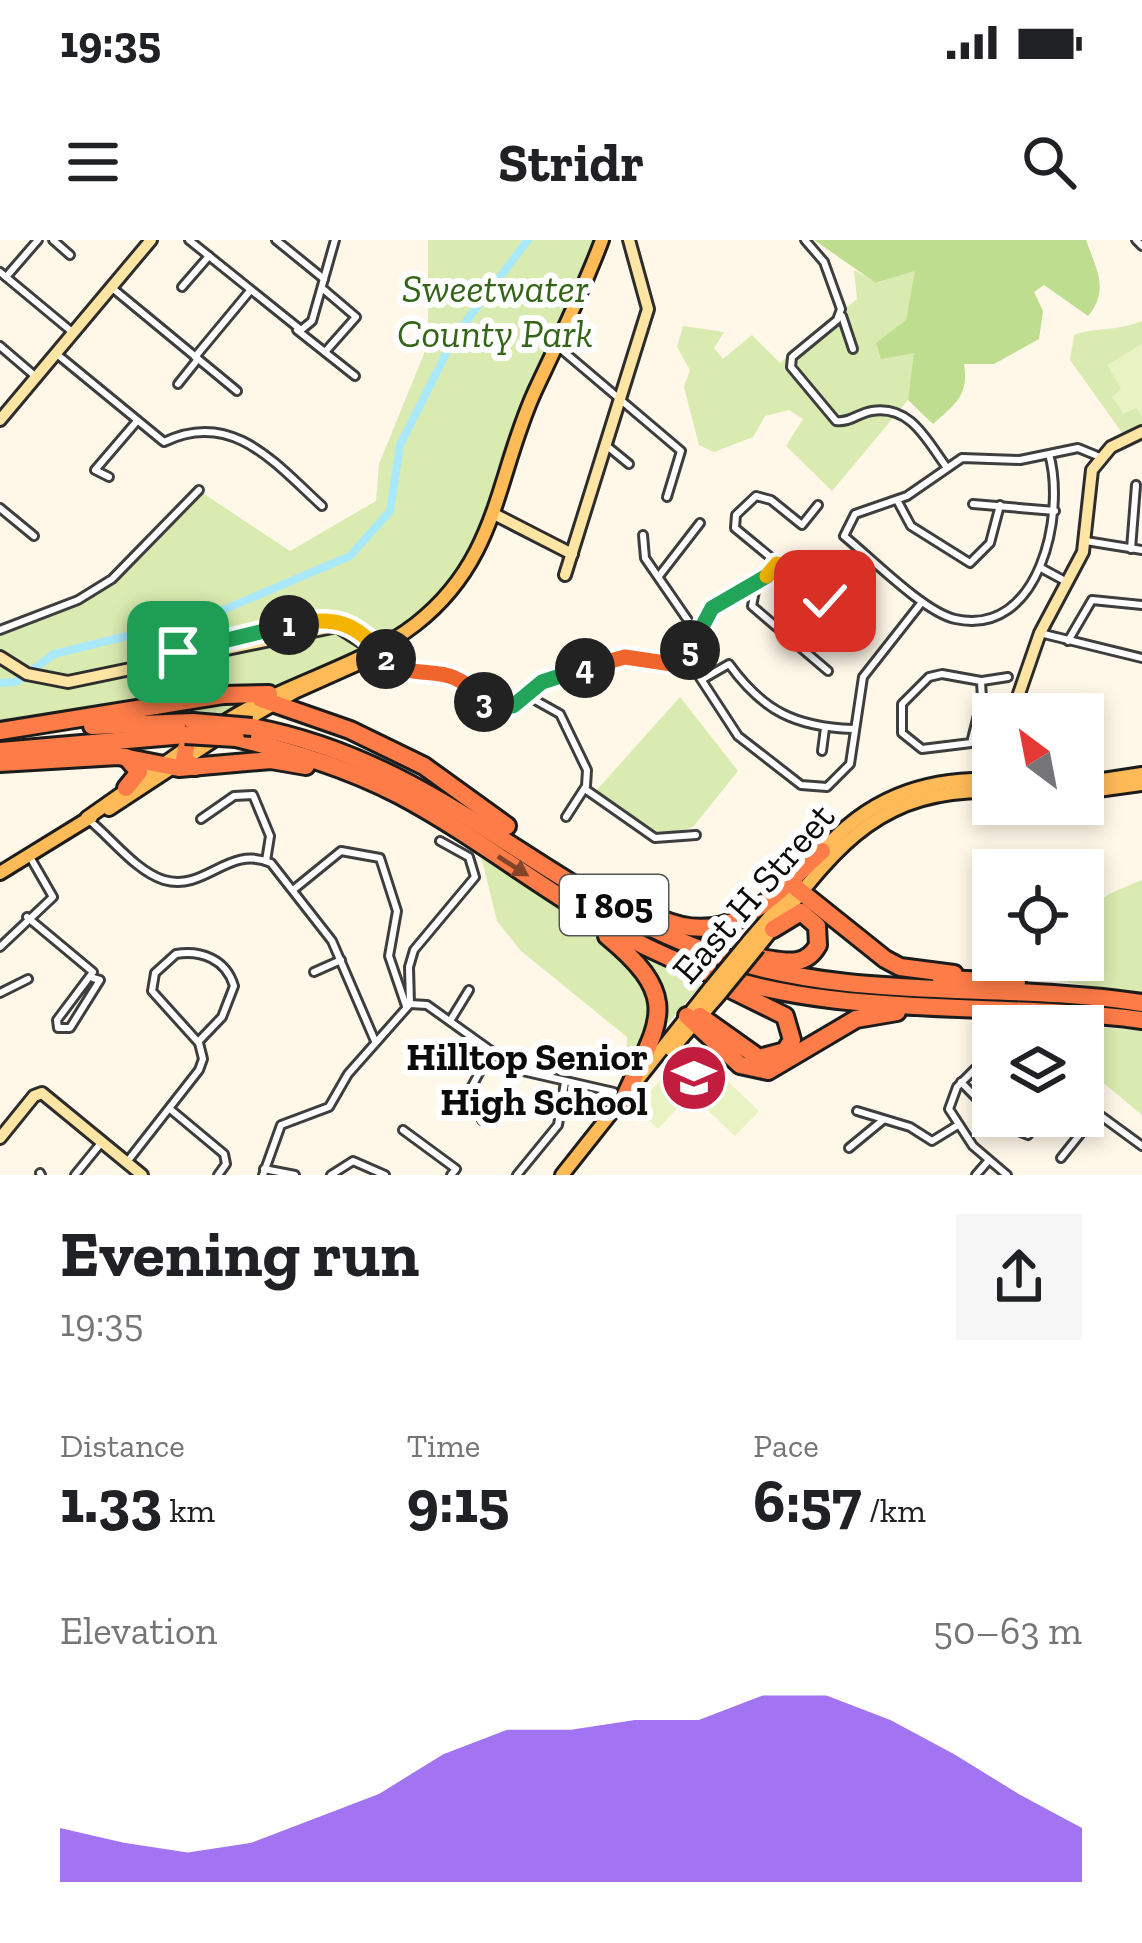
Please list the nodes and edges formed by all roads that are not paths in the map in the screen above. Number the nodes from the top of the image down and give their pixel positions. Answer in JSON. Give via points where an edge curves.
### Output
{"nodes":[{"id":1,"x":38,"y":240,"type":"edge"},
{"id":2,"x":53,"y":240,"type":"edge"},
{"id":3,"x":189,"y":240,"type":"edge"},
{"id":4,"x":276,"y":240,"type":"edge"},
{"id":5,"x":334,"y":240,"type":"edge"},
{"id":6,"x":602,"y":240,"type":"edge"},
{"id":7,"x":628,"y":240,"type":"edge"},
{"id":8,"x":805,"y":240,"type":"edge"},
{"id":9,"x":147,"y":241,"type":"edge"},
{"id":10,"x":70,"y":255,"type":"dead end"},
{"id":11,"x":209,"y":256,"type":"junction"},
{"id":12,"x":3,"y":274,"type":"edge"},
{"id":13,"x":323,"y":284,"type":"junction"},
{"id":14,"x":111,"y":287,"type":"junction"},
{"id":15,"x":182,"y":287,"type":"dead end"},
{"id":16,"x":249,"y":292,"type":"junction"},
{"id":17,"x":841,"y":312,"type":"junction"},
{"id":18,"x":296,"y":329,"type":"junction"},
{"id":19,"x":72,"y":333,"type":"junction"},
{"id":20,"x":555,"y":344,"type":"junction"},
{"id":21,"x":0,"y":346,"type":"edge"},
{"id":22,"x":853,"y":349,"type":"dead end"},
{"id":23,"x":325,"y":352,"type":"junction"},
{"id":24,"x":55,"y":353,"type":"junction"},
{"id":25,"x":196,"y":358,"type":"junction"},
{"id":26,"x":35,"y":376,"type":"junction"},
{"id":27,"x":356,"y":376,"type":"dead end"},
{"id":28,"x":178,"y":384,"type":"dead end"},
{"id":29,"x":237,"y":392,"type":"dead end"},
{"id":30,"x":622,"y":401,"type":"junction"},
{"id":31,"x":0,"y":419,"type":"edge"},
{"id":32,"x":137,"y":420,"type":"junction"},
{"id":33,"x":1142,"y":432,"type":"edge"},
{"id":34,"x":607,"y":446,"type":"junction"},
{"id":35,"x":1049,"y":454,"type":"junction"},
{"id":36,"x":1100,"y":457,"type":"junction"},
{"id":37,"x":629,"y":464,"type":"dead end"},
{"id":38,"x":945,"y":465,"type":"junction"},
{"id":39,"x":109,"y":477,"type":"dead end"},
{"id":40,"x":1136,"y":485,"type":"dead end"},
{"id":41,"x":200,"y":490,"type":"dead end"},
{"id":42,"x":667,"y":497,"type":"dead end"},
{"id":43,"x":897,"y":500,"type":"junction"},
{"id":44,"x":973,"y":504,"type":"dead end"},
{"id":45,"x":818,"y":505,"type":"dead end"},
{"id":46,"x":322,"y":506,"type":"dead end"},
{"id":47,"x":1000,"y":506,"type":"junction"},
{"id":48,"x":0,"y":508,"type":"edge"},
{"id":49,"x":1055,"y":511,"type":"junction"},
{"id":50,"x":499,"y":516,"type":"junction"},
{"id":51,"x":700,"y":524,"type":"dead end"},
{"id":52,"x":644,"y":535,"type":"dead end"},
{"id":53,"x":34,"y":536,"type":"dead end"},
{"id":54,"x":1086,"y":541,"type":"junction"},
{"id":55,"x":1131,"y":549,"type":"junction"},
{"id":56,"x":1142,"y":550,"type":"edge"},
{"id":57,"x":572,"y":554,"type":"junction"},
{"id":58,"x":777,"y":564,"type":"junction"},
{"id":59,"x":1041,"y":568,"type":"junction"},
{"id":60,"x":565,"y":575,"type":"dead end"},
{"id":61,"x":659,"y":576,"type":"junction"},
{"id":62,"x":1069,"y":583,"type":"junction"},
{"id":63,"x":756,"y":586,"type":"junction"},
{"id":64,"x":923,"y":601,"type":"junction"},
{"id":65,"x":1142,"y":605,"type":"edge"},
{"id":66,"x":0,"y":630,"type":"edge"},
{"id":67,"x":860,"y":631,"type":"dead end"},
{"id":68,"x":696,"y":632,"type":"junction"},
{"id":69,"x":1040,"y":633,"type":"junction"},
{"id":70,"x":1068,"y":642,"type":"junction"},
{"id":71,"x":376,"y":649,"type":"junction"},
{"id":72,"x":0,"y":657,"type":"edge"},
{"id":73,"x":1142,"y":658,"type":"edge"},
{"id":74,"x":695,"y":670,"type":"dead end"},
{"id":75,"x":829,"y":671,"type":"dead end"},
{"id":76,"x":1008,"y":677,"type":"dead end"},
{"id":77,"x":704,"y":679,"type":"junction"},
{"id":78,"x":981,"y":681,"type":"junction"},
{"id":79,"x":982,"y":693,"type":"edge"},
{"id":80,"x":1019,"y":693,"type":"edge"},
{"id":81,"x":526,"y":694,"type":"junction"},
{"id":82,"x":255,"y":709,"type":"junction"},
{"id":83,"x":825,"y":728,"type":"junction"},
{"id":84,"x":853,"y":729,"type":"junction"},
{"id":85,"x":0,"y":731,"type":"edge"},
{"id":86,"x":972,"y":739,"type":"edge"},
{"id":87,"x":326,"y":743,"type":"junction"},
{"id":88,"x":0,"y":751,"type":"edge"},
{"id":89,"x":822,"y":751,"type":"dead end"},
{"id":90,"x":183,"y":752,"type":"junction"},
{"id":91,"x":125,"y":756,"type":"junction"},
{"id":92,"x":0,"y":763,"type":"edge"},
{"id":93,"x":1142,"y":774,"type":"edge"},
{"id":94,"x":1104,"y":779,"type":"edge"},
{"id":95,"x":972,"y":780,"type":"edge"},
{"id":96,"x":1142,"y":784,"type":"edge"},
{"id":97,"x":126,"y":788,"type":"junction"},
{"id":98,"x":584,"y":789,"type":"junction"},
{"id":99,"x":1104,"y":790,"type":"edge"},
{"id":100,"x":972,"y":792,"type":"edge"},
{"id":101,"x":404,"y":798,"type":"junction"},
{"id":102,"x":87,"y":818,"type":"junction"},
{"id":103,"x":201,"y":818,"type":"dead end"},
{"id":104,"x":566,"y":818,"type":"dead end"},
{"id":105,"x":507,"y":826,"type":"junction"},
{"id":106,"x":695,"y":835,"type":"dead end"},
{"id":107,"x":440,"y":841,"type":"dead end"},
{"id":108,"x":822,"y":851,"type":"junction"},
{"id":109,"x":30,"y":857,"type":"junction"},
{"id":110,"x":266,"y":860,"type":"junction"},
{"id":111,"x":0,"y":873,"type":"edge"},
{"id":112,"x":798,"y":889,"type":"junction"},
{"id":113,"x":293,"y":890,"type":"junction"},
{"id":114,"x":550,"y":890,"type":"junction"},
{"id":115,"x":628,"y":904,"type":"junction"},
{"id":116,"x":27,"y":917,"type":"junction"},
{"id":117,"x":773,"y":929,"type":"junction"},
{"id":118,"x":0,"y":947,"type":"edge"},
{"id":119,"x":753,"y":949,"type":"junction"},
{"id":120,"x":341,"y":960,"type":"junction"},
{"id":121,"x":678,"y":961,"type":"junction"},
{"id":122,"x":314,"y":972,"type":"dead end"},
{"id":123,"x":93,"y":978,"type":"junction"},
{"id":124,"x":28,"y":979,"type":"dead end"},
{"id":125,"x":972,"y":979,"type":"joint"},
{"id":126,"x":994,"y":981,"type":"edge"},
{"id":127,"x":470,"y":991,"type":"dead end"},
{"id":128,"x":0,"y":994,"type":"edge"},
{"id":129,"x":1094,"y":995,"type":"junction"},
{"id":130,"x":1142,"y":1003,"type":"edge"},
{"id":131,"x":408,"y":1005,"type":"junction"},
{"id":132,"x":970,"y":1008,"type":"junction"},
{"id":133,"x":693,"y":1018,"type":"junction"},
{"id":134,"x":1142,"y":1020,"type":"edge"},
{"id":135,"x":450,"y":1021,"type":"junction"},
{"id":136,"x":198,"y":1042,"type":"junction"},
{"id":137,"x":374,"y":1043,"type":"junction"},
{"id":138,"x":491,"y":1051,"type":"junction"},
{"id":139,"x":972,"y":1072,"type":"edge"},
{"id":140,"x":566,"y":1082,"type":"junction"},
{"id":141,"x":962,"y":1082,"type":"junction"},
{"id":142,"x":972,"y":1093,"type":"edge"},
{"id":143,"x":618,"y":1097,"type":"junction"},
{"id":144,"x":867,"y":1100,"type":"dead end"},
{"id":145,"x":170,"y":1109,"type":"junction"},
{"id":146,"x":881,"y":1118,"type":"junction"},
{"id":147,"x":482,"y":1120,"type":"dead end"},
{"id":148,"x":958,"y":1125,"type":"junction"},
{"id":149,"x":403,"y":1130,"type":"dead end"},
{"id":150,"x":0,"y":1138,"type":"edge"},
{"id":151,"x":101,"y":1143,"type":"junction"},
{"id":152,"x":1142,"y":1146,"type":"edge"},
{"id":153,"x":849,"y":1148,"type":"dead end"},
{"id":154,"x":1061,"y":1158,"type":"dead end"},
{"id":155,"x":989,"y":1160,"type":"junction"},
{"id":156,"x":127,"y":1162,"type":"junction"},
{"id":157,"x":263,"y":1172,"type":"edge"},
{"id":158,"x":454,"y":1172,"type":"edge"},
{"id":159,"x":375,"y":1174,"type":"edge"},
{"id":160,"x":75,"y":1175,"type":"edge"},
{"id":161,"x":142,"y":1175,"type":"edge"},
{"id":162,"x":218,"y":1175,"type":"edge"},
{"id":163,"x":295,"y":1175,"type":"edge"},
{"id":164,"x":331,"y":1175,"type":"edge"},
{"id":165,"x":385,"y":1175,"type":"edge"},
{"id":166,"x":517,"y":1175,"type":"edge"},
{"id":167,"x":562,"y":1175,"type":"edge"},
{"id":168,"x":976,"y":1175,"type":"edge"},
{"id":169,"x":1007,"y":1175,"type":"edge"}],
"edges":[{"from":1,"to":12,"type":"street"},
{"from":2,"to":10,"type":"street"},
{"from":3,"to":11,"type":"street"},
{"from":4,"to":13,"type":"street"},
{"from":5,"to":13,"type":"street"},
{"from":6,"to":20,"type":"main road"},
{"from":7,"to":30,"type":"street","via":[[649,299]]},
{"from":8,"to":17,"type":"street","via":[[824,262]]},
{"from":9,"to":14,"type":"street"},
{"from":11,"to":15,"type":"street"},
{"from":11,"to":16,"type":"street"},
{"from":12,"to":19,"type":"street"},
{"from":13,"to":18,"type":"street","via":[[312,321]]},
{"from":13,"to":23,"type":"street","via":[[356,317]]},
{"from":14,"to":19,"type":"street"},
{"from":14,"to":25,"type":"street"},
{"from":16,"to":18,"type":"street"},
{"from":16,"to":25,"type":"street"},
{"from":17,"to":22,"type":"street"},
{"from":17,"to":38,"type":"street","via":[[791,367],[840,423],[868,411],[896,412]]},
{"from":18,"to":23,"type":"street"},
{"from":19,"to":24,"type":"street"},
{"from":20,"to":30,"type":"street"},
{"from":20,"to":50,"type":"main road"},
{"from":21,"to":26,"type":"street"},
{"from":23,"to":27,"type":"street"},
{"from":24,"to":26,"type":"street"},
{"from":24,"to":32,"type":"street"},
{"from":25,"to":28,"type":"street"},
{"from":25,"to":29,"type":"street"},
{"from":26,"to":31,"type":"street"},
{"from":30,"to":34,"type":"street"},
{"from":30,"to":42,"type":"street","via":[[681,451]]},
{"from":32,"to":39,"type":"street","via":[[95,470]]},
{"from":32,"to":46,"type":"street","via":[[164,442],[214,429],[235,433]]},
{"from":33,"to":36,"type":"street"},
{"from":34,"to":37,"type":"street"},
{"from":34,"to":57,"type":"street"},
{"from":35,"to":36,"type":"street","via":[[1078,448]]},
{"from":35,"to":38,"type":"street"},
{"from":35,"to":49,"type":"street"},
{"from":36,"to":54,"type":"street","via":[[1087,484]]},
{"from":38,"to":43,"type":"street"},
{"from":40,"to":55,"type":"street"},
{"from":41,"to":66,"type":"street","via":[[112,579]]},
{"from":43,"to":47,"type":"street","via":[[911,526],[970,563],[990,543]]},
{"from":43,"to":64,"type":"street","via":[[855,514],[844,536]]},
{"from":44,"to":47,"type":"street"},
{"from":45,"to":58,"type":"street","via":[[802,525],[761,496],[736,515],[736,530]]},
{"from":47,"to":49,"type":"street"},
{"from":48,"to":53,"type":"street"},
{"from":49,"to":59,"type":"street"},
{"from":50,"to":57,"type":"street"},
{"from":50,"to":71,"type":"main road","via":[[449,602],[425,626]]},
{"from":51,"to":61,"type":"street"},
{"from":52,"to":61,"type":"street","via":[[645,558]]},
{"from":54,"to":55,"type":"street"},
{"from":54,"to":62,"type":"street"},
{"from":55,"to":56,"type":"street"},
{"from":57,"to":60,"type":"street"},
{"from":58,"to":63,"type":"street"},
{"from":58,"to":67,"type":"street"},
{"from":59,"to":62,"type":"street"},
{"from":59,"to":64,"type":"street","via":[[987,618],[955,619]]},
{"from":61,"to":68,"type":"street"},
{"from":62,"to":69,"type":"street"},
{"from":63,"to":68,"type":"street","via":[[720,601]]},
{"from":63,"to":75,"type":"street","via":[[753,607]]},
{"from":64,"to":84,"type":"street","via":[[866,671]]},
{"from":65,"to":70,"type":"street","via":[[1090,602]]},
{"from":68,"to":81,"type":"street","via":[[686,656],[672,664],[612,658]]},
{"from":69,"to":70,"type":"street"},
{"from":69,"to":80,"type":"street"},
{"from":70,"to":73,"type":"street"},
{"from":71,"to":72,"type":"street","via":[[352,625],[316,620],[63,679],[37,678]]},
{"from":71,"to":81,"type":"street","via":[[404,668],[462,678],[493,706],[513,706]]},
{"from":71,"to":82,"type":"main road"},
{"from":74,"to":77,"type":"street"},
{"from":76,"to":78,"type":"street"},
{"from":77,"to":83,"type":"street","via":[[729,664],[764,705]]},
{"from":77,"to":84,"type":"street","via":[[738,736],[805,787],[827,787],[844,775]]},
{"from":78,"to":79,"type":"street"},
{"from":78,"to":86,"type":"street","via":[[929,677],[902,704],[900,729],[922,749],[962,747]]},
{"from":81,"to":98,"type":"street","via":[[562,717],[586,770]]},
{"from":82,"to":85,"type":"highway"},
{"from":82,"to":87,"type":"highway","number":"I 805"},
{"from":82,"to":90,"type":"highway","number":"I 805","bridge":true},
{"from":82,"to":90,"type":"main road"},
{"from":82,"to":101,"type":"highway","number":"I 805","via":[[334,765]]},
{"from":82,"to":105,"type":"highway","via":[[350,730],[424,766]]},
{"from":83,"to":84,"type":"street"},
{"from":83,"to":89,"type":"street"},
{"from":85,"to":90,"type":"highway","number":"I 805"},
{"from":87,"to":105,"type":"highway","via":[[408,772]]},
{"from":87,"to":129,"type":"highway","number":"I 805","via":[[430,790],[594,894],[714,955],[838,984]]},
{"from":88,"to":90,"type":"highway","number":"I 805"},
{"from":90,"to":91,"type":"highway"},
{"from":90,"to":97,"type":"main road"},
{"from":90,"to":101,"type":"highway","via":[[294,763]]},
{"from":90,"to":102,"type":"main road"},
{"from":91,"to":92,"type":"highway"},
{"from":91,"to":97,"type":"highway","via":[[139,771]]},
{"from":93,"to":94,"type":"main road"},
{"from":95,"to":108,"type":"main road","name":"East H Street","via":[[895,795]]},
{"from":96,"to":99,"type":"main road"},
{"from":97,"to":102,"type":"main road"},
{"from":98,"to":104,"type":"street"},
{"from":98,"to":106,"type":"street","via":[[655,838]]},
{"from":100,"to":112,"type":"main road","name":"East H Street","via":[[889,809]]},
{"from":101,"to":114,"type":"highway","number":"I 805","one_way":true},
{"from":102,"to":109,"type":"main road"},
{"from":102,"to":110,"type":"street","via":[[166,880],[192,880],[234,858]]},
{"from":103,"to":110,"type":"street","via":[[234,796],[253,795],[270,836]]},
{"from":105,"to":115,"type":"highway"},
{"from":107,"to":131,"type":"street","via":[[469,857],[475,877],[414,950]]},
{"from":108,"to":112,"type":"main road","name":"East H Street"},
{"from":108,"to":115,"type":"highway","via":[[741,922],[687,928]]},
{"from":109,"to":111,"type":"main road"},
{"from":109,"to":116,"type":"street","via":[[54,894]]},
{"from":110,"to":113,"type":"street"},
{"from":112,"to":117,"type":"main road","name":"East H Street"},
{"from":112,"to":119,"type":"main road","name":"East H Street"},
{"from":112,"to":125,"type":"highway","via":[[900,967]]},
{"from":113,"to":120,"type":"street"},
{"from":113,"to":131,"type":"street","via":[[341,851],[380,858],[398,911],[389,956]]},
{"from":114,"to":121,"type":"highway","number":"I 805"},
{"from":114,"to":143,"type":"highway","via":[[638,961],[656,996],[653,1043]]},
{"from":115,"to":119,"type":"highway","via":[[699,941]]},
{"from":116,"to":118,"type":"street"},
{"from":116,"to":123,"type":"street"},
{"from":117,"to":119,"type":"main road","name":"East H Street"},
{"from":117,"to":119,"type":"highway","via":[[801,912],[817,926],[818,945],[808,959],[788,963]]},
{"from":119,"to":125,"type":"highway","via":[[855,975]]},
{"from":119,"to":133,"type":"main road","name":"East H Street","bridge":true},
{"from":120,"to":122,"type":"street"},
{"from":120,"to":137,"type":"street"},
{"from":121,"to":132,"type":"highway","number":"I 805","via":[[795,994]]},
{"from":121,"to":133,"type":"highway","via":[[780,1012],[792,1040],[759,1058]]},
{"from":123,"to":123,"type":"street","via":[[61,1017],[57,1027],[69,1029],[99,984]]},
{"from":124,"to":128,"type":"street"},
{"from":126,"to":129,"type":"highway"},
{"from":127,"to":135,"type":"street"},
{"from":129,"to":130,"type":"highway","number":"I 805"},
{"from":131,"to":135,"type":"street","via":[[427,1005]]},
{"from":131,"to":137,"type":"street"},
{"from":132,"to":133,"type":"highway","via":[[856,1019],[767,1071],[740,1065]]},
{"from":132,"to":134,"type":"highway","number":"I 805"},
{"from":133,"to":143,"type":"main road","name":"East H Street"},
{"from":135,"to":138,"type":"street"},
{"from":136,"to":136,"type":"street","via":[[222,1017],[234,986],[219,962],[180,952],[155,973],[152,991]]},
{"from":136,"to":145,"type":"street","via":[[200,1070]]},
{"from":137,"to":157,"type":"street","via":[[329,1107],[281,1125]]},
{"from":138,"to":140,"type":"street","via":[[520,1071]]},
{"from":138,"to":147,"type":"street","via":[[471,1088]]},
{"from":139,"to":141,"type":"street"},
{"from":140,"to":143,"type":"street"},
{"from":140,"to":166,"type":"street","via":[[560,1121]]},
{"from":141,"to":142,"type":"street"},
{"from":141,"to":148,"type":"street","via":[[949,1106]]},
{"from":143,"to":167,"type":"main road","name":"East H Street"},
{"from":144,"to":146,"type":"street","via":[[860,1120]]},
{"from":145,"to":156,"type":"street"},
{"from":145,"to":162,"type":"street","via":[[224,1154]]},
{"from":146,"to":148,"type":"street","via":[[932,1141]]},
{"from":146,"to":153,"type":"street"},
{"from":148,"to":155,"type":"street"},
{"from":149,"to":158,"type":"street"},
{"from":150,"to":151,"type":"street","via":[[40,1093]]},
{"from":151,"to":156,"type":"street"},
{"from":151,"to":160,"type":"street"},
{"from":152,"to":154,"type":"street","via":[[1097,1112]]},
{"from":155,"to":168,"type":"street"},
{"from":155,"to":169,"type":"street"},
{"from":156,"to":161,"type":"street"},
{"from":157,"to":163,"type":"street"},
{"from":159,"to":164,"type":"street","via":[[353,1161]]},
{"from":159,"to":165,"type":"street"}]}
